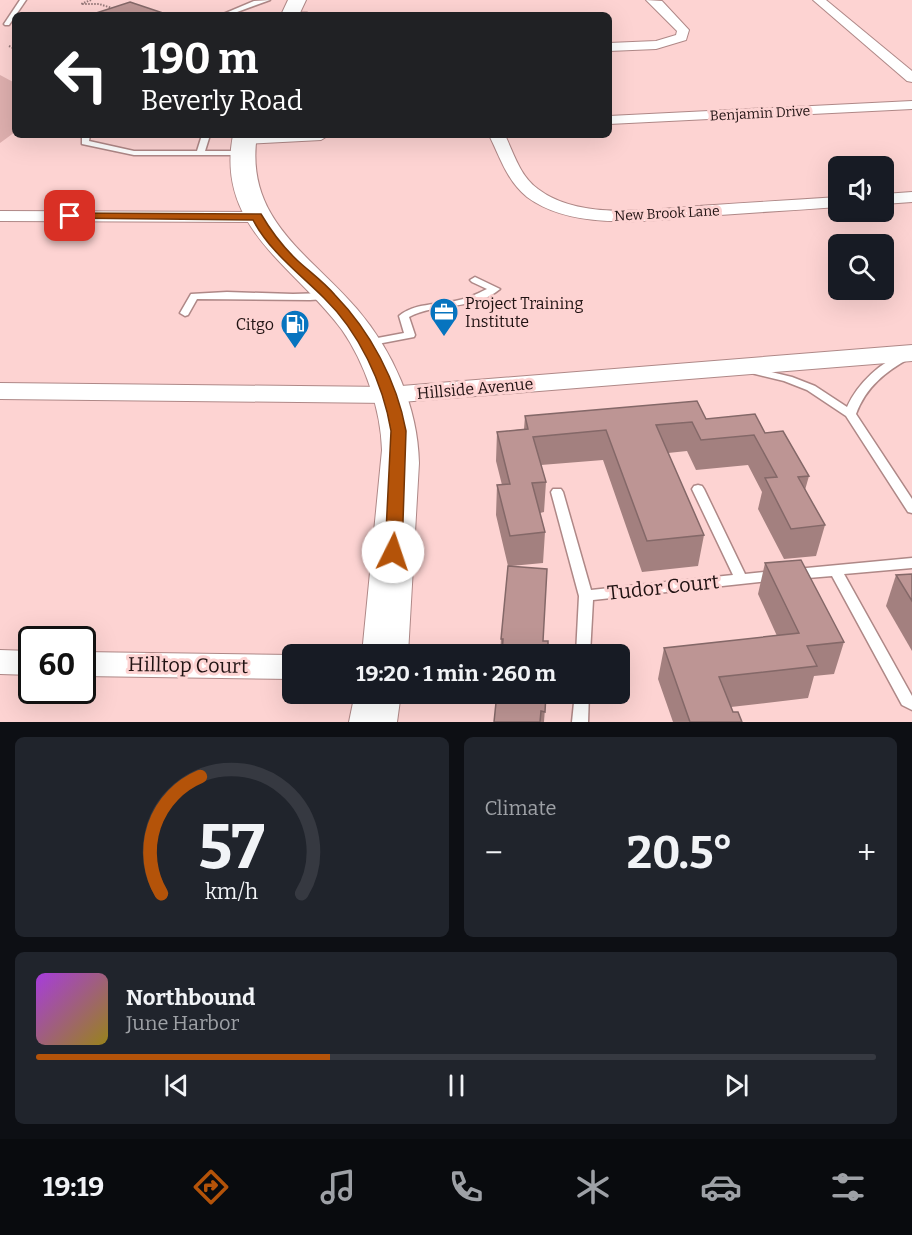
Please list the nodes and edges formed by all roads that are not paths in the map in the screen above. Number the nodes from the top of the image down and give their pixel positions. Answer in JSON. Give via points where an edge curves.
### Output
{"nodes":[{"id":1,"x":267,"y":0,"type":"edge"},
{"id":2,"x":652,"y":0,"type":"edge"},
{"id":3,"x":819,"y":0,"type":"edge"},
{"id":4,"x":231,"y":12,"type":"edge"},
{"id":5,"x":12,"y":16,"type":"edge"},
{"id":6,"x":7,"y":24,"type":"dead end"},
{"id":7,"x":612,"y":47,"type":"edge"},
{"id":8,"x":912,"y":78,"type":"edge"},
{"id":9,"x":912,"y":105,"type":"edge"},
{"id":10,"x":612,"y":120,"type":"edge"},
{"id":11,"x":86,"y":138,"type":"edge"},
{"id":12,"x":205,"y":138,"type":"edge"},
{"id":13,"x":288,"y":138,"type":"edge"},
{"id":14,"x":499,"y":138,"type":"edge"},
{"id":15,"x":244,"y":142,"type":"edge"},
{"id":16,"x":200,"y":153,"type":"junction"},
{"id":17,"x":912,"y":197,"type":"edge"},
{"id":18,"x":894,"y":198,"type":"edge"},
{"id":19,"x":828,"y":203,"type":"edge"},
{"id":20,"x":0,"y":216,"type":"edge"},
{"id":21,"x":257,"y":217,"type":"junction"},
{"id":22,"x":475,"y":280,"type":"dead end"},
{"id":23,"x":329,"y":295,"type":"junction"},
{"id":24,"x":185,"y":313,"type":"dead end"},
{"id":25,"x":366,"y":344,"type":"junction"},
{"id":26,"x":911,"y":353,"type":"edge"},
{"id":27,"x":736,"y":367,"type":"junction"},
{"id":28,"x":0,"y":391,"type":"edge"},
{"id":29,"x":389,"y":395,"type":"junction"},
{"id":30,"x":850,"y":414,"type":"junction"},
{"id":31,"x":698,"y":489,"type":"dead end"},
{"id":32,"x":557,"y":492,"type":"dead end"},
{"id":33,"x":912,"y":509,"type":"edge"},
{"id":34,"x":912,"y":563,"type":"edge"},
{"id":35,"x":836,"y":571,"type":"junction"},
{"id":36,"x":741,"y":579,"type":"junction"},
{"id":37,"x":586,"y":596,"type":"junction"},
{"id":38,"x":386,"y":644,"type":"edge"},
{"id":39,"x":584,"y":644,"type":"edge"},
{"id":40,"x":0,"y":662,"type":"edge"},
{"id":41,"x":18,"y":663,"type":"edge"},
{"id":42,"x":96,"y":664,"type":"edge"},
{"id":43,"x":282,"y":667,"type":"edge"},
{"id":44,"x":376,"y":704,"type":"edge"},
{"id":45,"x":581,"y":704,"type":"edge"},
{"id":46,"x":912,"y":704,"type":"edge"},
{"id":47,"x":373,"y":722,"type":"edge"},
{"id":48,"x":580,"y":722,"type":"edge"}],
"edges":[{"from":1,"to":4,"type":"lane"},
{"from":2,"to":7,"type":"street","via":[[683,30],[682,37],[654,45]]},
{"from":3,"to":8,"type":"street"},
{"from":5,"to":6,"type":"lane"},
{"from":9,"to":10,"type":"street","name":"Benjamin Drive"},
{"from":11,"to":16,"type":"lane","via":[[85,142],[134,153]]},
{"from":12,"to":16,"type":"lane"},
{"from":13,"to":15,"type":"street"},
{"from":14,"to":19,"type":"street","name":"New Brook Lane","via":[[524,185],[550,202],[591,214],[622,216]]},
{"from":15,"to":16,"type":"lane"},
{"from":15,"to":21,"type":"main road","via":[[245,178]]},
{"from":17,"to":18,"type":"street"},
{"from":20,"to":21,"type":"street"},
{"from":21,"to":23,"type":"main road","via":[[291,261]]},
{"from":22,"to":25,"type":"lane","via":[[495,289],[459,303],[411,311],[404,316],[410,335]]},
{"from":23,"to":24,"type":"lane","via":[[194,296]]},
{"from":23,"to":25,"type":"main road"},
{"from":25,"to":29,"type":"main road"},
{"from":26,"to":27,"type":"street","name":"Hillside Avenue"},
{"from":26,"to":30,"type":"lane","via":[[868,381]]},
{"from":27,"to":29,"type":"street","name":"Hillside Avenue"},
{"from":27,"to":30,"type":"lane","via":[[811,388]]},
{"from":28,"to":29,"type":"street","name":"Hillside Avenue"},
{"from":29,"to":38,"type":"main road","via":[[399,431],[399,460]]},
{"from":30,"to":33,"type":"lane"},
{"from":31,"to":36,"type":"lane","name":"Tudor Court"},
{"from":32,"to":37,"type":"lane","name":"Tudor Court"},
{"from":34,"to":35,"type":"lane","name":"Tudor Court"},
{"from":35,"to":36,"type":"lane","name":"Tudor Court"},
{"from":35,"to":46,"type":"lane"},
{"from":36,"to":37,"type":"lane","name":"Tudor Court"},
{"from":37,"to":39,"type":"lane","name":"Tudor Court"},
{"from":40,"to":41,"type":"street"},
{"from":42,"to":43,"type":"street","name":"Hilltop Court"},
{"from":44,"to":47,"type":"main road"},
{"from":45,"to":48,"type":"lane"}]}
